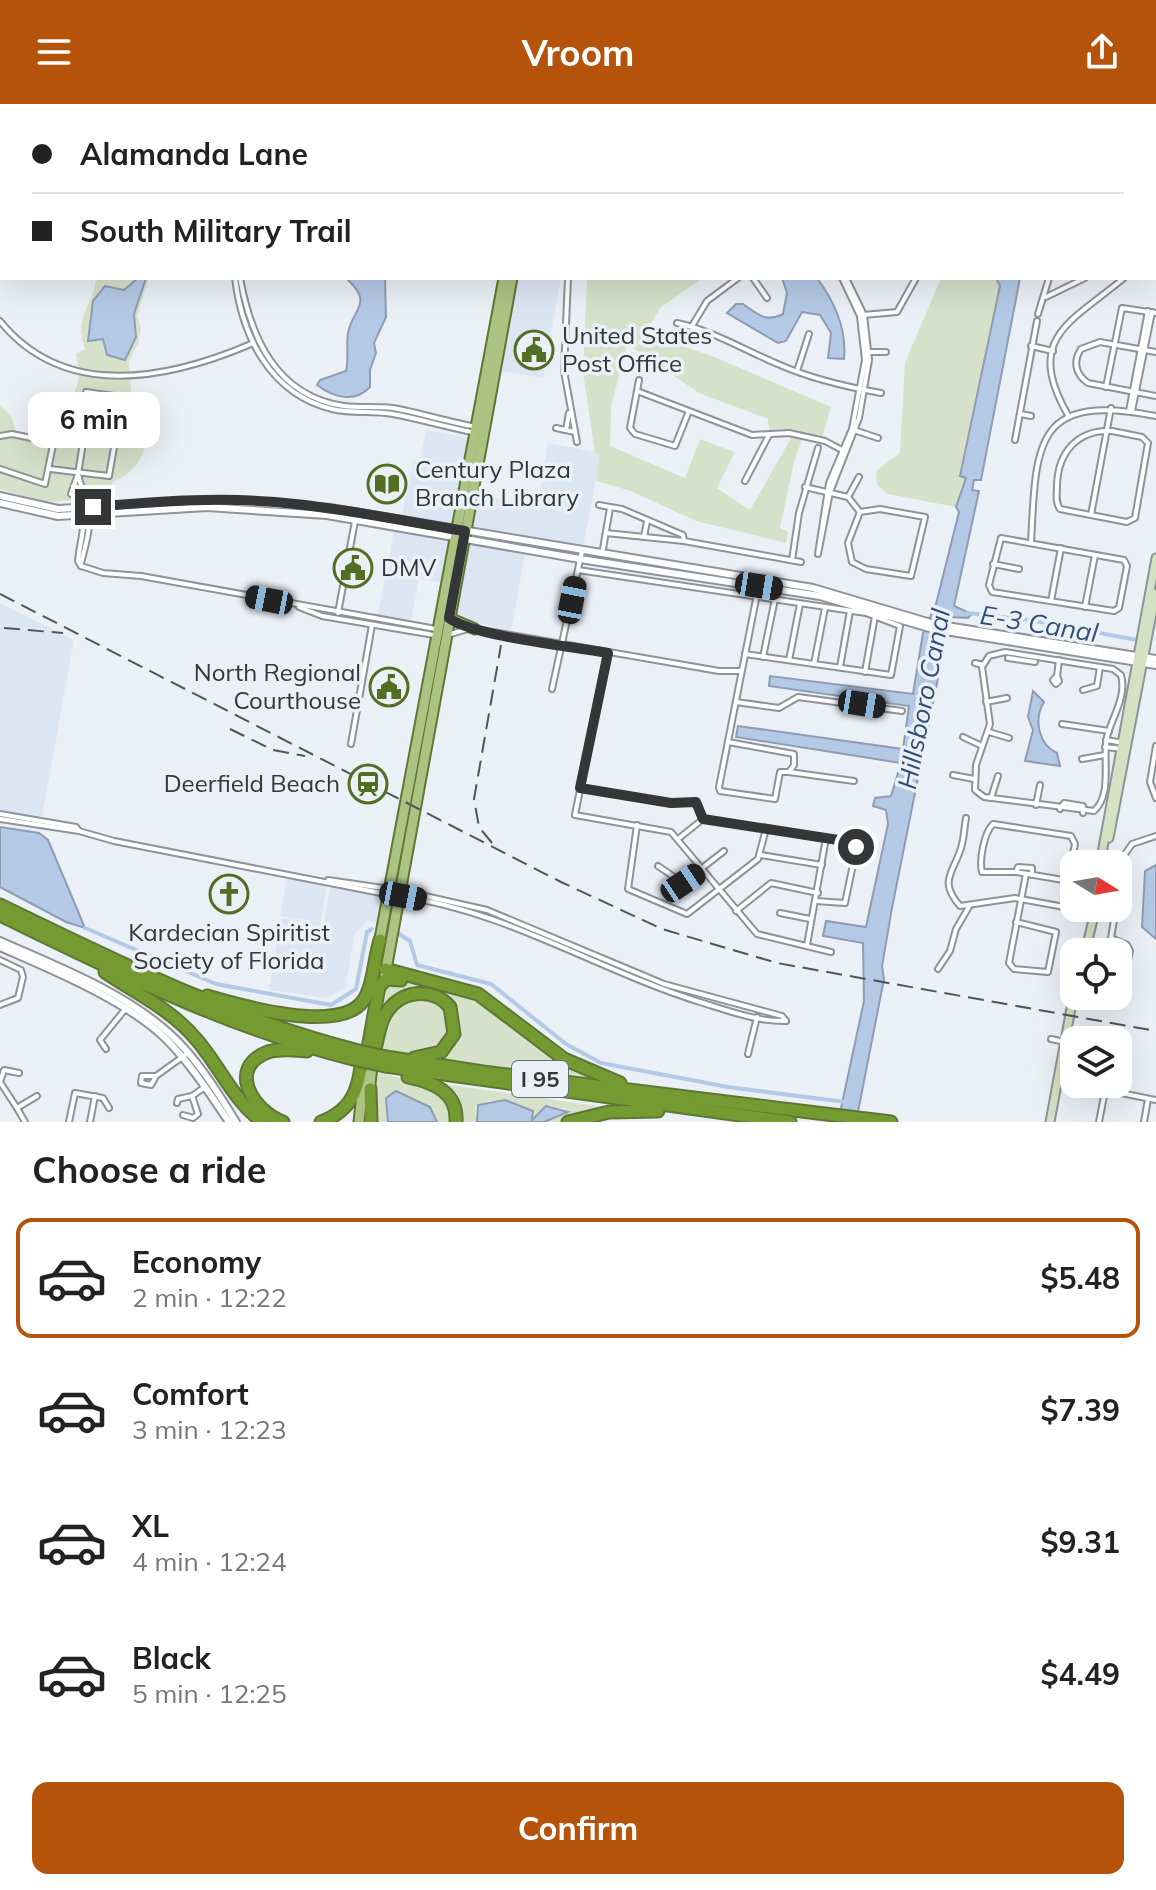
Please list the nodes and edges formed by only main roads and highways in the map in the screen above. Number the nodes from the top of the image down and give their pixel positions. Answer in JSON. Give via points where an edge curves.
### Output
{"nodes":[{"id":1,"x":504,"y":280,"type":"edge"},
{"id":2,"x":512,"y":280,"type":"edge"},
{"id":3,"x":500,"y":330,"type":"junction"},
{"id":4,"x":461,"y":535,"type":"junction"},
{"id":5,"x":1156,"y":558,"type":"edge"},
{"id":6,"x":1156,"y":593,"type":"edge"},
{"id":7,"x":449,"y":618,"type":"junction"},
{"id":8,"x":471,"y":629,"type":"road end"},
{"id":9,"x":443,"y":633,"type":"junction"},
{"id":10,"x":1141,"y":659,"type":"junction"},
{"id":11,"x":428,"y":697,"type":"junction"},
{"id":12,"x":432,"y":708,"type":"junction"},
{"id":13,"x":417,"y":757,"type":"junction"},
{"id":14,"x":421,"y":770,"type":"junction"},
{"id":15,"x":1105,"y":850,"type":"edge"},
{"id":16,"x":394,"y":892,"type":"junction"},
{"id":17,"x":0,"y":912,"type":"edge"},
{"id":18,"x":380,"y":940,"type":"junction"},
{"id":19,"x":108,"y":957,"type":"junction"},
{"id":20,"x":95,"y":965,"type":"junction"},
{"id":21,"x":385,"y":975,"type":"junction"},
{"id":22,"x":370,"y":1016,"type":"junction"},
{"id":23,"x":313,"y":1052,"type":"junction"},
{"id":24,"x":360,"y":1056,"type":"junction"},
{"id":25,"x":386,"y":1063,"type":"junction"},
{"id":26,"x":1060,"y":1082,"type":"edge"},
{"id":27,"x":370,"y":1089,"type":"joint"},
{"id":28,"x":695,"y":1098,"type":"junction"},
{"id":29,"x":664,"y":1111,"type":"junction"},
{"id":30,"x":837,"y":1119,"type":"edge"},
{"id":31,"x":263,"y":1122,"type":"edge"},
{"id":32,"x":283,"y":1122,"type":"edge"},
{"id":33,"x":321,"y":1122,"type":"edge"},
{"id":34,"x":359,"y":1122,"type":"edge"},
{"id":35,"x":368,"y":1122,"type":"edge"},
{"id":36,"x":456,"y":1122,"type":"edge"},
{"id":37,"x":568,"y":1122,"type":"edge"},
{"id":38,"x":748,"y":1122,"type":"edge"},
{"id":39,"x":790,"y":1122,"type":"edge"},
{"id":40,"x":891,"y":1122,"type":"edge"},
{"id":41,"x":1050,"y":1122,"type":"edge"}],
"edges":[{"from":1,"to":3,"type":"main road"},
{"from":2,"to":3,"type":"main road"},
{"from":3,"to":4,"type":"main road"},
{"from":4,"to":7,"type":"main road"},
{"from":4,"to":9,"type":"main road"},
{"from":5,"to":10,"type":"main road"},
{"from":6,"to":10,"type":"main road"},
{"from":7,"to":8,"type":"main road"},
{"from":7,"to":9,"type":"main road"},
{"from":9,"to":11,"type":"main road"},
{"from":9,"to":12,"type":"main road"},
{"from":10,"to":15,"type":"main road"},
{"from":11,"to":12,"type":"main road"},
{"from":11,"to":13,"type":"main road"},
{"from":12,"to":14,"type":"main road"},
{"from":13,"to":14,"type":"main road"},
{"from":13,"to":16,"type":"main road"},
{"from":14,"to":16,"type":"main road"},
{"from":16,"to":18,"type":"main road"},
{"from":16,"to":21,"type":"main road"},
{"from":17,"to":19,"type":"highway","number":"I 95"},
{"from":17,"to":20,"type":"highway","number":"I 95"},
{"from":17,"to":24,"type":"highway","via":[[194,1001]]},
{"from":18,"to":19,"type":"highway","via":[[365,998],[349,1013],[331,1018],[218,999]]},
{"from":18,"to":22,"type":"main road"},
{"from":19,"to":24,"type":"highway","number":"I 95","via":[[223,1009]]},
{"from":20,"to":23,"type":"highway","number":"I 95","via":[[199,1013]]},
{"from":20,"to":31,"type":"highway","via":[[185,1026]]},
{"from":21,"to":24,"type":"highway"},
{"from":21,"to":28,"type":"highway","via":[[453,987],[488,1000],[585,1071]]},
{"from":22,"to":24,"type":"main road"},
{"from":22,"to":33,"type":"highway","via":[[358,1091],[345,1109]]},
{"from":23,"to":24,"type":"highway","number":"I 95"},
{"from":23,"to":32,"type":"highway","via":[[269,1052],[250,1070],[247,1085],[252,1099]]},
{"from":24,"to":25,"type":"highway","number":"I 95","bridge":true},
{"from":24,"to":25,"type":"highway","via":[[402,998],[431,994],[450,1007],[455,1031],[443,1050]]},
{"from":24,"to":27,"type":"main road"},
{"from":24,"to":34,"type":"main road"},
{"from":25,"to":28,"type":"highway","number":"I 95"},
{"from":25,"to":29,"type":"highway","number":"I 95"},
{"from":25,"to":30,"type":"highway"},
{"from":25,"to":36,"type":"highway","via":[[442,1089],[453,1102]]},
{"from":25,"to":39,"type":"highway"},
{"from":26,"to":41,"type":"main road"},
{"from":27,"to":35,"type":"highway"},
{"from":28,"to":30,"type":"highway","number":"I 95"},
{"from":29,"to":37,"type":"highway","via":[[609,1112]]},
{"from":29,"to":38,"type":"highway","number":"I 95"},
{"from":30,"to":40,"type":"highway","number":"I 95"}]}
